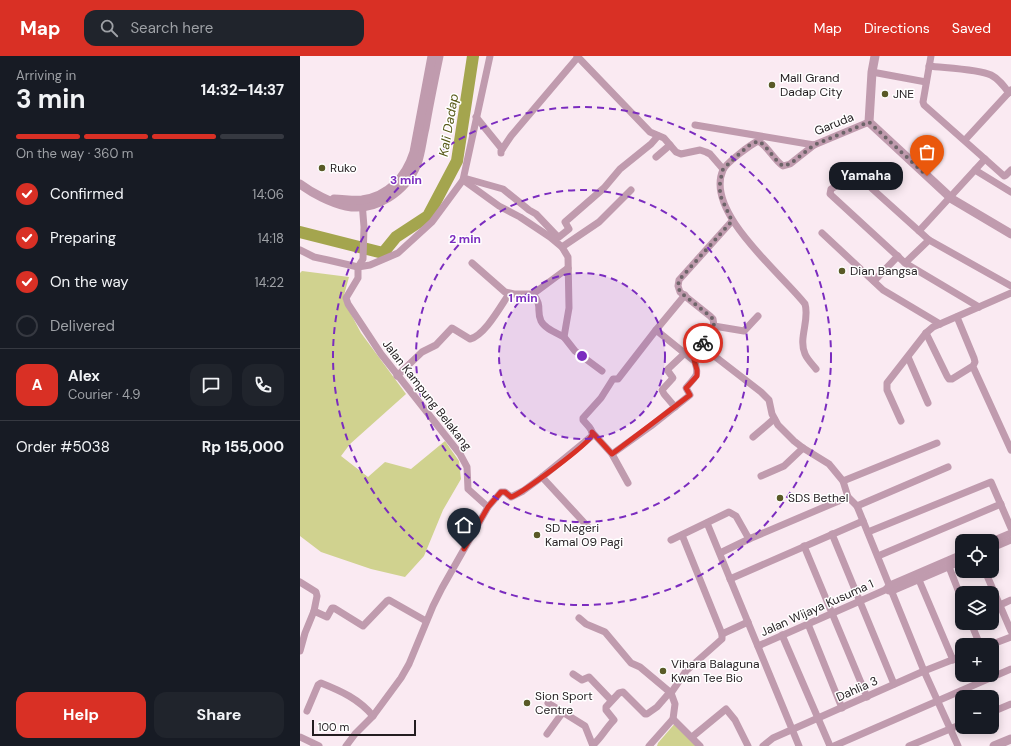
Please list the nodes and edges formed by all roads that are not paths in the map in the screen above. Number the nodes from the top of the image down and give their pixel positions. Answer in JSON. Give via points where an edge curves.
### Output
{"nodes":[{"id":1,"x":432,"y":56,"type":"edge"},
{"id":2,"x":439,"y":56,"type":"edge"},
{"id":3,"x":490,"y":56,"type":"edge"},
{"id":4,"x":577,"y":56,"type":"edge"},
{"id":5,"x":875,"y":56,"type":"edge"},
{"id":6,"x":931,"y":56,"type":"edge"},
{"id":7,"x":929,"y":66,"type":"junction"},
{"id":8,"x":872,"y":72,"type":"junction"},
{"id":9,"x":926,"y":82,"type":"junction"},
{"id":10,"x":1010,"y":91,"type":"edge"},
{"id":11,"x":476,"y":117,"type":"junction"},
{"id":12,"x":869,"y":122,"type":"junction"},
{"id":13,"x":695,"y":125,"type":"dead end"},
{"id":14,"x":658,"y":136,"type":"junction"},
{"id":15,"x":964,"y":140,"type":"junction"},
{"id":16,"x":670,"y":145,"type":"junction"},
{"id":17,"x":814,"y":145,"type":"junction"},
{"id":18,"x":656,"y":157,"type":"dead end"},
{"id":19,"x":985,"y":159,"type":"junction"},
{"id":20,"x":723,"y":169,"type":"junction"},
{"id":21,"x":975,"y":170,"type":"junction"},
{"id":22,"x":1011,"y":170,"type":"edge"},
{"id":23,"x":464,"y":179,"type":"junction"},
{"id":24,"x":300,"y":184,"type":"edge"},
{"id":25,"x":632,"y":190,"type":"dead end"},
{"id":26,"x":1011,"y":192,"type":"edge"},
{"id":27,"x":950,"y":197,"type":"junction"},
{"id":28,"x":362,"y":203,"type":"junction"},
{"id":29,"x":732,"y":221,"type":"junction"},
{"id":30,"x":919,"y":231,"type":"junction"},
{"id":31,"x":822,"y":233,"type":"dead end"},
{"id":32,"x":1011,"y":234,"type":"edge"},
{"id":33,"x":928,"y":240,"type":"junction"},
{"id":34,"x":562,"y":247,"type":"junction"},
{"id":35,"x":300,"y":250,"type":"edge"},
{"id":36,"x":898,"y":256,"type":"junction"},
{"id":37,"x":472,"y":263,"type":"dead end"},
{"id":38,"x":906,"y":263,"type":"junction"},
{"id":39,"x":358,"y":267,"type":"junction"},
{"id":40,"x":568,"y":268,"type":"junction"},
{"id":41,"x":874,"y":281,"type":"junction"},
{"id":42,"x":1011,"y":286,"type":"edge"},
{"id":43,"x":509,"y":294,"type":"junction"},
{"id":44,"x":533,"y":294,"type":"junction"},
{"id":45,"x":1010,"y":295,"type":"edge"},
{"id":46,"x":685,"y":296,"type":"junction"},
{"id":47,"x":979,"y":307,"type":"junction"},
{"id":48,"x":758,"y":316,"type":"dead end"},
{"id":49,"x":957,"y":317,"type":"junction"},
{"id":50,"x":940,"y":324,"type":"junction"},
{"id":51,"x":714,"y":326,"type":"junction"},
{"id":52,"x":656,"y":330,"type":"junction"},
{"id":53,"x":926,"y":333,"type":"junction"},
{"id":54,"x":564,"y":337,"type":"junction"},
{"id":55,"x":704,"y":348,"type":"junction"},
{"id":56,"x":685,"y":353,"type":"junction"},
{"id":57,"x":908,"y":357,"type":"junction"},
{"id":58,"x":694,"y":360,"type":"junction"},
{"id":59,"x":816,"y":369,"type":"dead end"},
{"id":60,"x":974,"y":369,"type":"dead end"},
{"id":61,"x":602,"y":371,"type":"dead end"},
{"id":62,"x":398,"y":376,"type":"junction"},
{"id":63,"x":928,"y":403,"type":"dead end"},
{"id":64,"x":675,"y":407,"type":"junction"},
{"id":65,"x":774,"y":419,"type":"junction"},
{"id":66,"x":901,"y":421,"type":"dead end"},
{"id":67,"x":592,"y":432,"type":"junction"},
{"id":68,"x":753,"y":437,"type":"dead end"},
{"id":69,"x":937,"y":443,"type":"dead end"},
{"id":70,"x":803,"y":448,"type":"junction"},
{"id":71,"x":1011,"y":450,"type":"edge"},
{"id":72,"x":612,"y":454,"type":"junction"},
{"id":73,"x":948,"y":467,"type":"dead end"},
{"id":74,"x":761,"y":476,"type":"dead end"},
{"id":75,"x":542,"y":477,"type":"junction"},
{"id":76,"x":843,"y":482,"type":"junction"},
{"id":77,"x":628,"y":483,"type":"dead end"},
{"id":78,"x":848,"y":497,"type":"junction"},
{"id":79,"x":1001,"y":504,"type":"junction"},
{"id":80,"x":857,"y":506,"type":"junction"},
{"id":81,"x":488,"y":507,"type":"junction"},
{"id":82,"x":863,"y":521,"type":"junction"},
{"id":83,"x":707,"y":523,"type":"junction"},
{"id":84,"x":1011,"y":528,"type":"edge"},
{"id":85,"x":590,"y":529,"type":"dead end"},
{"id":86,"x":868,"y":532,"type":"junction"},
{"id":87,"x":1011,"y":533,"type":"edge"},
{"id":88,"x":832,"y":534,"type":"junction"},
{"id":89,"x":682,"y":535,"type":"junction"},
{"id":90,"x":999,"y":538,"type":"edge"},
{"id":91,"x":749,"y":539,"type":"junction"},
{"id":92,"x":671,"y":540,"type":"dead end"},
{"id":93,"x":1011,"y":540,"type":"edge"},
{"id":94,"x":999,"y":545,"type":"edge"},
{"id":95,"x":804,"y":546,"type":"junction"},
{"id":96,"x":720,"y":553,"type":"junction"},
{"id":97,"x":878,"y":556,"type":"junction"},
{"id":98,"x":955,"y":557,"type":"edge"},
{"id":99,"x":955,"y":564,"type":"edge"},
{"id":100,"x":949,"y":567,"type":"junction"},
{"id":101,"x":989,"y":578,"type":"edge"},
{"id":102,"x":730,"y":579,"type":"junction"},
{"id":103,"x":919,"y":580,"type":"junction"},
{"id":104,"x":300,"y":582,"type":"edge"},
{"id":105,"x":956,"y":586,"type":"edge"},
{"id":106,"x":889,"y":589,"type":"junction"},
{"id":107,"x":1011,"y":600,"type":"edge"},
{"id":108,"x":860,"y":601,"type":"junction"},
{"id":109,"x":1000,"y":605,"type":"junction"},
{"id":110,"x":314,"y":611,"type":"junction"},
{"id":111,"x":833,"y":613,"type":"junction"},
{"id":112,"x":579,"y":618,"type":"dead end"},
{"id":113,"x":426,"y":621,"type":"junction"},
{"id":114,"x":748,"y":622,"type":"junction"},
{"id":115,"x":808,"y":624,"type":"junction"},
{"id":116,"x":1011,"y":631,"type":"edge"},
{"id":117,"x":722,"y":634,"type":"junction"},
{"id":118,"x":782,"y":635,"type":"junction"},
{"id":119,"x":1011,"y":637,"type":"edge"},
{"id":120,"x":999,"y":642,"type":"edge"},
{"id":121,"x":758,"y":646,"type":"junction"},
{"id":122,"x":300,"y":651,"type":"edge"},
{"id":123,"x":953,"y":660,"type":"joint"},
{"id":124,"x":1011,"y":669,"type":"edge"},
{"id":125,"x":924,"y":671,"type":"junction"},
{"id":126,"x":573,"y":674,"type":"dead end"},
{"id":127,"x":894,"y":684,"type":"junction"},
{"id":128,"x":671,"y":692,"type":"junction"},
{"id":129,"x":867,"y":697,"type":"junction"},
{"id":130,"x":611,"y":700,"type":"junction"},
{"id":131,"x":938,"y":701,"type":"junction"},
{"id":132,"x":548,"y":703,"type":"dead end"},
{"id":133,"x":1011,"y":704,"type":"edge"},
{"id":134,"x":842,"y":708,"type":"junction"},
{"id":135,"x":999,"y":709,"type":"edge"},
{"id":136,"x":307,"y":711,"type":"dead end"},
{"id":137,"x":563,"y":712,"type":"junction"},
{"id":138,"x":373,"y":716,"type":"junction"},
{"id":139,"x":818,"y":718,"type":"junction"},
{"id":140,"x":673,"y":719,"type":"junction"},
{"id":141,"x":955,"y":727,"type":"edge"},
{"id":142,"x":950,"y":729,"type":"junction"},
{"id":143,"x":793,"y":730,"type":"junction"},
{"id":144,"x":547,"y":734,"type":"dead end"},
{"id":145,"x":300,"y":737,"type":"edge"},
{"id":146,"x":692,"y":737,"type":"junction"},
{"id":147,"x":1011,"y":739,"type":"edge"},
{"id":148,"x":319,"y":746,"type":"edge"},
{"id":149,"x":346,"y":746,"type":"edge"},
{"id":150,"x":593,"y":746,"type":"edge"},
{"id":151,"x":649,"y":746,"type":"edge"},
{"id":152,"x":700,"y":746,"type":"edge"},
{"id":153,"x":748,"y":746,"type":"edge"},
{"id":154,"x":762,"y":746,"type":"edge"},
{"id":155,"x":800,"y":746,"type":"edge"},
{"id":156,"x":830,"y":746,"type":"edge"},
{"id":157,"x":834,"y":746,"type":"edge"},
{"id":158,"x":909,"y":746,"type":"edge"},
{"id":159,"x":958,"y":746,"type":"edge"},
{"id":160,"x":994,"y":746,"type":"edge"}],
"edges":[{"from":1,"to":28,"type":"street","via":[[414,152],[408,168],[387,191]]},
{"from":2,"to":28,"type":"street","via":[[420,154],[413,171],[402,187],[390,197],[373,204]]},
{"from":3,"to":11,"type":"street"},
{"from":4,"to":11,"type":"street","via":[[502,151]]},
{"from":4,"to":14,"type":"street","via":[[650,132]]},
{"from":5,"to":8,"type":"street","name":"Garuda"},
{"from":6,"to":7,"type":"street"},
{"from":7,"to":9,"type":"street"},
{"from":7,"to":10,"type":"street","via":[[982,72],[992,76]]},
{"from":8,"to":9,"type":"street"},
{"from":8,"to":12,"type":"street","name":"Garuda"},
{"from":9,"to":15,"type":"street","via":[[924,106]]},
{"from":10,"to":15,"type":"street"},
{"from":11,"to":23,"type":"street"},
{"from":12,"to":17,"type":"street","name":"Garuda"},
{"from":12,"to":27,"type":"street"},
{"from":13,"to":17,"type":"street","name":"Garuda"},
{"from":14,"to":16,"type":"street"},
{"from":14,"to":23,"type":"street","via":[[566,222],[569,228],[559,237],[536,214],[503,189]]},
{"from":15,"to":19,"type":"street"},
{"from":16,"to":18,"type":"street"},
{"from":16,"to":20,"type":"street","via":[[681,154],[700,150],[706,152]]},
{"from":17,"to":20,"type":"street","via":[[790,164],[783,166],[758,141],[748,146]]},
{"from":19,"to":21,"type":"street"},
{"from":19,"to":22,"type":"street","via":[[1004,176]]},
{"from":20,"to":29,"type":"street","via":[[720,195]]},
{"from":21,"to":26,"type":"street"},
{"from":21,"to":27,"type":"street"},
{"from":23,"to":34,"type":"street","via":[[499,206],[520,217]]},
{"from":23,"to":39,"type":"street","via":[[432,222],[398,253],[370,265]]},
{"from":24,"to":28,"type":"street","via":[[325,198]]},
{"from":25,"to":34,"type":"street","via":[[599,222]]},
{"from":27,"to":30,"type":"street"},
{"from":27,"to":32,"type":"street"},
{"from":28,"to":39,"type":"street","name":"Jalan Kampung Belakang","via":[[363,259]]},
{"from":29,"to":46,"type":"street","via":[[679,280],[680,292]]},
{"from":29,"to":59,"type":"street","via":[[805,304],[807,311],[803,348],[805,356]]},
{"from":30,"to":33,"type":"street"},
{"from":30,"to":36,"type":"street","via":[[856,176],[831,189],[832,197]]},
{"from":31,"to":41,"type":"street"},
{"from":33,"to":38,"type":"street"},
{"from":33,"to":42,"type":"street"},
{"from":34,"to":40,"type":"street","via":[[568,257]]},
{"from":35,"to":39,"type":"street","via":[[314,257]]},
{"from":36,"to":38,"type":"street"},
{"from":36,"to":41,"type":"street"},
{"from":37,"to":43,"type":"street"},
{"from":38,"to":47,"type":"street"},
{"from":39,"to":62,"type":"street","name":"Jalan Kampung Belakang","via":[[358,278],[346,298],[348,304]]},
{"from":40,"to":44,"type":"street"},
{"from":40,"to":54,"type":"street","via":[[569,308]]},
{"from":41,"to":50,"type":"street","via":[[886,292]]},
{"from":43,"to":44,"type":"street"},
{"from":43,"to":62,"type":"street","via":[[478,336],[470,339],[452,328],[436,345],[422,352]]},
{"from":44,"to":54,"type":"street","via":[[538,302],[541,322],[545,327]]},
{"from":45,"to":47,"type":"street"},
{"from":46,"to":51,"type":"street","via":[[713,319]]},
{"from":46,"to":52,"type":"street"},
{"from":47,"to":49,"type":"street"},
{"from":48,"to":51,"type":"street","via":[[744,331]]},
{"from":49,"to":50,"type":"street"},
{"from":49,"to":53,"type":"street","via":[[975,362],[973,366],[952,379],[949,379]]},
{"from":50,"to":53,"type":"street"},
{"from":51,"to":55,"type":"street","via":[[704,341]]},
{"from":52,"to":56,"type":"street"},
{"from":52,"to":67,"type":"street","via":[[583,418]]},
{"from":53,"to":57,"type":"street"},
{"from":54,"to":61,"type":"street","via":[[575,351]]},
{"from":55,"to":58,"type":"street"},
{"from":55,"to":65,"type":"street","via":[[769,400]]},
{"from":56,"to":58,"type":"street"},
{"from":56,"to":64,"type":"street","via":[[668,369],[673,378],[662,390]]},
{"from":57,"to":63,"type":"street"},
{"from":57,"to":66,"type":"street","via":[[887,386]]},
{"from":58,"to":64,"type":"street","via":[[697,376],[686,388],[690,394]]},
{"from":60,"to":71,"type":"street"},
{"from":62,"to":81,"type":"street","name":"Jalan Kampung Belakang","via":[[460,454],[467,467],[468,489]]},
{"from":64,"to":72,"type":"street"},
{"from":65,"to":68,"type":"street"},
{"from":65,"to":70,"type":"street"},
{"from":67,"to":72,"type":"street"},
{"from":67,"to":75,"type":"street","via":[[592,436]]},
{"from":69,"to":76,"type":"street"},
{"from":70,"to":74,"type":"street","via":[[784,466]]},
{"from":70,"to":76,"type":"street","via":[[829,464]]},
{"from":72,"to":77,"type":"street"},
{"from":73,"to":80,"type":"street"},
{"from":75,"to":81,"type":"street","via":[[512,497],[501,492]]},
{"from":75,"to":85,"type":"street"},
{"from":76,"to":78,"type":"street"},
{"from":78,"to":80,"type":"street"},
{"from":78,"to":91,"type":"street"},
{"from":79,"to":84,"type":"street"},
{"from":79,"to":86,"type":"street","via":[[992,483],[989,482]]},
{"from":79,"to":97,"type":"street"},
{"from":80,"to":82,"type":"street"},
{"from":81,"to":113,"type":"street","via":[[455,562]]},
{"from":82,"to":86,"type":"street"},
{"from":82,"to":88,"type":"street"},
{"from":83,"to":89,"type":"street"},
{"from":83,"to":91,"type":"street","via":[[729,512],[732,513]]},
{"from":83,"to":96,"type":"street"},
{"from":86,"to":97,"type":"street"},
{"from":87,"to":90,"type":"street"},
{"from":88,"to":95,"type":"street"},
{"from":88,"to":108,"type":"street"},
{"from":89,"to":92,"type":"street"},
{"from":89,"to":117,"type":"street"},
{"from":91,"to":96,"type":"street"},
{"from":93,"to":94,"type":"street"},
{"from":95,"to":102,"type":"street"},
{"from":95,"to":111,"type":"street"},
{"from":96,"to":102,"type":"street"},
{"from":97,"to":106,"type":"street"},
{"from":98,"to":106,"type":"street","name":"Jalan Wijaya Kusuma 1"},
{"from":99,"to":100,"type":"street","name":"Jalan Wijaya Kusuma 1"},
{"from":100,"to":103,"type":"street","name":"Jalan Wijaya Kusuma 1"},
{"from":100,"to":105,"type":"street"},
{"from":101,"to":109,"type":"street"},
{"from":102,"to":114,"type":"street"},
{"from":103,"to":106,"type":"street","name":"Jalan Wijaya Kusuma 1"},
{"from":103,"to":123,"type":"street"},
{"from":104,"to":110,"type":"street","via":[[317,594]]},
{"from":106,"to":108,"type":"street","name":"Jalan Wijaya Kusuma 1"},
{"from":106,"to":125,"type":"street"},
{"from":107,"to":109,"type":"street"},
{"from":108,"to":111,"type":"street","name":"Jalan Wijaya Kusuma 1"},
{"from":108,"to":127,"type":"street"},
{"from":109,"to":116,"type":"street"},
{"from":110,"to":113,"type":"street","via":[[328,617],[334,608],[363,626],[389,600]]},
{"from":110,"to":122,"type":"street"},
{"from":111,"to":115,"type":"street","name":"Jalan Wijaya Kusuma 1"},
{"from":111,"to":129,"type":"street"},
{"from":112,"to":128,"type":"street","via":[[605,632],[631,663],[640,667]]},
{"from":113,"to":138,"type":"street","via":[[409,664]]},
{"from":114,"to":117,"type":"street"},
{"from":114,"to":121,"type":"street"},
{"from":115,"to":118,"type":"street","name":"Jalan Wijaya Kusuma 1"},
{"from":115,"to":134,"type":"street"},
{"from":117,"to":128,"type":"street","via":[[722,639],[686,671]]},
{"from":118,"to":121,"type":"street","name":"Jalan Wijaya Kusuma 1"},
{"from":118,"to":139,"type":"street"},
{"from":119,"to":120,"type":"street"},
{"from":121,"to":143,"type":"street"},
{"from":123,"to":125,"type":"street","name":"Dahlia 3"},
{"from":124,"to":131,"type":"street"},
{"from":125,"to":127,"type":"street","name":"Dahlia 3"},
{"from":125,"to":131,"type":"street"},
{"from":126,"to":130,"type":"street","via":[[582,680],[589,677]]},
{"from":127,"to":129,"type":"street","name":"Dahlia 3"},
{"from":128,"to":130,"type":"street","via":[[647,714],[623,692]]},
{"from":128,"to":140,"type":"street","via":[[675,704]]},
{"from":129,"to":134,"type":"street","name":"Dahlia 3"},
{"from":130,"to":150,"type":"street","via":[[606,708],[614,720]]},
{"from":131,"to":142,"type":"street"},
{"from":131,"to":157,"type":"street"},
{"from":132,"to":137,"type":"street"},
{"from":133,"to":135,"type":"street"},
{"from":134,"to":139,"type":"street","name":"Dahlia 3"},
{"from":136,"to":138,"type":"street","via":[[318,684],[321,683],[350,696]]},
{"from":137,"to":144,"type":"street"},
{"from":137,"to":150,"type":"street","via":[[585,726]]},
{"from":138,"to":149,"type":"street"},
{"from":139,"to":143,"type":"street","name":"Dahlia 3"},
{"from":139,"to":156,"type":"street"},
{"from":140,"to":146,"type":"street"},
{"from":140,"to":151,"type":"street"},
{"from":141,"to":142,"type":"street"},
{"from":142,"to":158,"type":"street"},
{"from":142,"to":159,"type":"street"},
{"from":143,"to":154,"type":"street","name":"Dahlia 3","via":[[773,738]]},
{"from":143,"to":155,"type":"street"},
{"from":145,"to":148,"type":"street"},
{"from":146,"to":152,"type":"street"},
{"from":146,"to":153,"type":"street","via":[[726,709],[735,720]]},
{"from":147,"to":160,"type":"street"}]}
